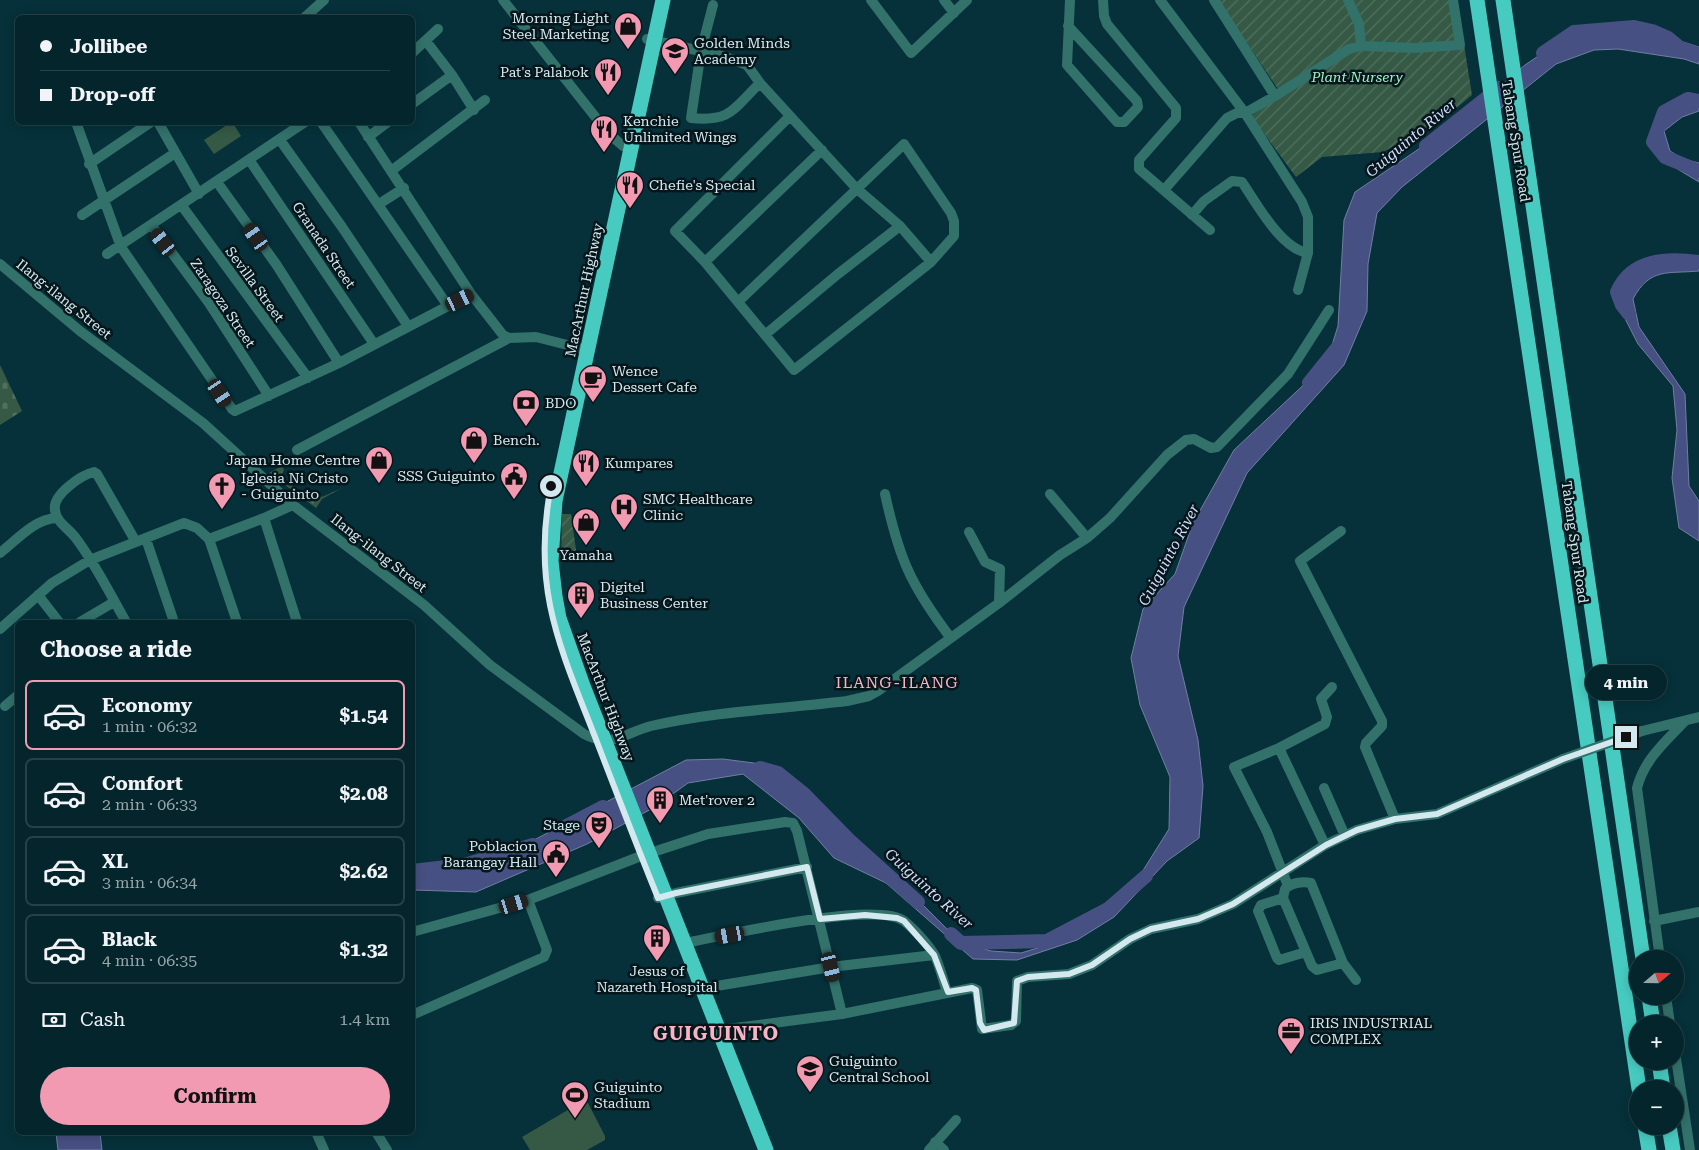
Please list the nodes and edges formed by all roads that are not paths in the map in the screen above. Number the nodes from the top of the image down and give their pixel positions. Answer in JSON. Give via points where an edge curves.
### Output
{"nodes":[{"id":1,"x":324,"y":0,"type":"edge"},
{"id":2,"x":504,"y":0,"type":"edge"},
{"id":3,"x":655,"y":0,"type":"edge"},
{"id":4,"x":663,"y":0,"type":"edge"},
{"id":5,"x":871,"y":0,"type":"edge"},
{"id":6,"x":944,"y":0,"type":"edge"},
{"id":7,"x":967,"y":0,"type":"edge"},
{"id":8,"x":1070,"y":0,"type":"edge"},
{"id":9,"x":1103,"y":0,"type":"edge"},
{"id":10,"x":1160,"y":0,"type":"edge"},
{"id":11,"x":1214,"y":0,"type":"edge"},
{"id":12,"x":1348,"y":0,"type":"edge"},
{"id":13,"x":1453,"y":0,"type":"edge"},
{"id":14,"x":1478,"y":0,"type":"edge"},
{"id":15,"x":1503,"y":0,"type":"edge"},
{"id":16,"x":713,"y":5,"type":"dead end"},
{"id":17,"x":954,"y":13,"type":"junction"},
{"id":18,"x":307,"y":15,"type":"edge"},
{"id":19,"x":1068,"y":26,"type":"junction"},
{"id":20,"x":438,"y":29,"type":"dead end"},
{"id":21,"x":651,"y":40,"type":"junction"},
{"id":22,"x":426,"y":41,"type":"junction"},
{"id":23,"x":1361,"y":46,"type":"junction"},
{"id":24,"x":415,"y":50,"type":"edge"},
{"id":25,"x":701,"y":51,"type":"junction"},
{"id":26,"x":452,"y":75,"type":"junction"},
{"id":27,"x":760,"y":83,"type":"junction"},
{"id":28,"x":1275,"y":96,"type":"junction"},
{"id":29,"x":486,"y":100,"type":"dead end"},
{"id":30,"x":415,"y":102,"type":"edge"},
{"id":31,"x":474,"y":110,"type":"junction"},
{"id":32,"x":1245,"y":113,"type":"junction"},
{"id":33,"x":790,"y":116,"type":"junction"},
{"id":34,"x":78,"y":125,"type":"edge"},
{"id":35,"x":146,"y":125,"type":"edge"},
{"id":36,"x":160,"y":125,"type":"edge"},
{"id":37,"x":301,"y":125,"type":"edge"},
{"id":38,"x":323,"y":125,"type":"edge"},
{"id":39,"x":361,"y":125,"type":"edge"},
{"id":40,"x":384,"y":125,"type":"edge"},
{"id":41,"x":368,"y":137,"type":"junction"},
{"id":42,"x":280,"y":140,"type":"junction"},
{"id":43,"x":627,"y":147,"type":"junction"},
{"id":44,"x":822,"y":150,"type":"junction"},
{"id":45,"x":175,"y":153,"type":"junction"},
{"id":46,"x":250,"y":161,"type":"junction"},
{"id":47,"x":89,"y":164,"type":"junction"},
{"id":48,"x":392,"y":171,"type":"junction"},
{"id":49,"x":217,"y":182,"type":"junction"},
{"id":50,"x":404,"y":188,"type":"junction"},
{"id":51,"x":856,"y":188,"type":"junction"},
{"id":52,"x":1164,"y":190,"type":"junction"},
{"id":53,"x":199,"y":194,"type":"junction"},
{"id":54,"x":103,"y":201,"type":"junction"},
{"id":55,"x":379,"y":204,"type":"junction"},
{"id":56,"x":182,"y":206,"type":"junction"},
{"id":57,"x":82,"y":215,"type":"dead end"},
{"id":58,"x":1192,"y":215,"type":"junction"},
{"id":59,"x":152,"y":226,"type":"junction"},
{"id":60,"x":900,"y":226,"type":"junction"},
{"id":61,"x":1210,"y":230,"type":"dead end"},
{"id":62,"x":121,"y":247,"type":"junction"},
{"id":63,"x":1308,"y":253,"type":"junction"},
{"id":64,"x":107,"y":254,"type":"dead end"},
{"id":65,"x":705,"y":262,"type":"junction"},
{"id":66,"x":931,"y":262,"type":"junction"},
{"id":67,"x":0,"y":264,"type":"edge"},
{"id":68,"x":1298,"y":290,"type":"dead end"},
{"id":69,"x":471,"y":294,"type":"junction"},
{"id":70,"x":739,"y":301,"type":"junction"},
{"id":71,"x":448,"y":306,"type":"junction"},
{"id":72,"x":1329,"y":310,"type":"dead end"},
{"id":73,"x":408,"y":326,"type":"junction"},
{"id":74,"x":766,"y":334,"type":"junction"},
{"id":75,"x":509,"y":338,"type":"junction"},
{"id":76,"x":374,"y":344,"type":"junction"},
{"id":77,"x":584,"y":349,"type":"junction"},
{"id":78,"x":339,"y":363,"type":"junction"},
{"id":79,"x":308,"y":378,"type":"junction"},
{"id":80,"x":269,"y":396,"type":"junction"},
{"id":81,"x":297,"y":450,"type":"dead end"},
{"id":82,"x":885,"y":494,"type":"dead end"},
{"id":83,"x":1050,"y":494,"type":"dead end"},
{"id":84,"x":292,"y":505,"type":"junction"},
{"id":85,"x":56,"y":518,"type":"junction"},
{"id":86,"x":264,"y":518,"type":"junction"},
{"id":87,"x":1342,"y":531,"type":"dead end"},
{"id":88,"x":969,"y":532,"type":"dead end"},
{"id":89,"x":1087,"y":538,"type":"junction"},
{"id":90,"x":209,"y":539,"type":"junction"},
{"id":91,"x":141,"y":541,"type":"junction"},
{"id":92,"x":0,"y":553,"type":"edge"},
{"id":93,"x":90,"y":560,"type":"junction"},
{"id":94,"x":38,"y":595,"type":"junction"},
{"id":95,"x":114,"y":602,"type":"junction"},
{"id":96,"x":1000,"y":603,"type":"junction"},
{"id":97,"x":57,"y":620,"type":"edge"},
{"id":98,"x":83,"y":620,"type":"edge"},
{"id":99,"x":125,"y":620,"type":"edge"},
{"id":100,"x":173,"y":620,"type":"edge"},
{"id":101,"x":236,"y":620,"type":"edge"},
{"id":102,"x":296,"y":620,"type":"edge"},
{"id":103,"x":0,"y":629,"type":"edge"},
{"id":104,"x":950,"y":637,"type":"junction"},
{"id":105,"x":1332,"y":687,"type":"dead end"},
{"id":106,"x":15,"y":698,"type":"edge"},
{"id":107,"x":5,"y":706,"type":"dead end"},
{"id":108,"x":1699,"y":717,"type":"edge"},
{"id":109,"x":1684,"y":722,"type":"junction"},
{"id":110,"x":601,"y":742,"type":"junction"},
{"id":111,"x":1279,"y":748,"type":"junction"},
{"id":112,"x":1324,"y":788,"type":"dead end"},
{"id":113,"x":1395,"y":819,"type":"junction"},
{"id":114,"x":1345,"y":836,"type":"junction"},
{"id":115,"x":1326,"y":845,"type":"junction"},
{"id":116,"x":642,"y":850,"type":"junction"},
{"id":117,"x":807,"y":867,"type":"junction"},
{"id":118,"x":1283,"y":871,"type":"junction"},
{"id":119,"x":1288,"y":886,"type":"junction"},
{"id":120,"x":662,"y":897,"type":"junction"},
{"id":121,"x":1283,"y":898,"type":"junction"},
{"id":122,"x":528,"y":900,"type":"junction"},
{"id":123,"x":1699,"y":912,"type":"edge"},
{"id":124,"x":820,"y":919,"type":"junction"},
{"id":125,"x":1654,"y":921,"type":"junction"},
{"id":126,"x":415,"y":931,"type":"edge"},
{"id":127,"x":685,"y":943,"type":"junction"},
{"id":128,"x":1642,"y":950,"type":"edge"},
{"id":129,"x":1659,"y":950,"type":"edge"},
{"id":130,"x":1306,"y":952,"type":"junction"},
{"id":131,"x":934,"y":955,"type":"junction"},
{"id":132,"x":1343,"y":963,"type":"junction"},
{"id":133,"x":831,"y":967,"type":"junction"},
{"id":134,"x":1356,"y":980,"type":"dead end"},
{"id":135,"x":699,"y":989,"type":"junction"},
{"id":136,"x":948,"y":992,"type":"junction"},
{"id":137,"x":415,"y":1014,"type":"edge"},
{"id":138,"x":842,"y":1014,"type":"junction"},
{"id":139,"x":716,"y":1033,"type":"junction"},
{"id":140,"x":1678,"y":1070,"type":"edge"},
{"id":141,"x":1638,"y":1080,"type":"edge"},
{"id":142,"x":956,"y":1120,"type":"dead end"},
{"id":143,"x":317,"y":1135,"type":"edge"},
{"id":144,"x":378,"y":1135,"type":"edge"},
{"id":145,"x":1646,"y":1135,"type":"edge"},
{"id":146,"x":1670,"y":1135,"type":"edge"},
{"id":147,"x":932,"y":1146,"type":"edge"},
{"id":148,"x":324,"y":1150,"type":"edge"},
{"id":149,"x":387,"y":1150,"type":"edge"},
{"id":150,"x":757,"y":1150,"type":"edge"},
{"id":151,"x":766,"y":1150,"type":"edge"},
{"id":152,"x":944,"y":1150,"type":"edge"},
{"id":153,"x":1648,"y":1150,"type":"edge"},
{"id":154,"x":1673,"y":1150,"type":"edge"},
{"id":155,"x":1690,"y":1150,"type":"edge"}],
"edges":[{"from":1,"to":18,"type":"street"},
{"from":2,"to":43,"type":"street","via":[[608,133]]},
{"from":3,"to":21,"type":"highway","name":"MacArthur Highway"},
{"from":4,"to":21,"type":"highway","name":"MacArthur Highway"},
{"from":5,"to":17,"type":"street","via":[[911,53]]},
{"from":6,"to":17,"type":"street"},
{"from":7,"to":17,"type":"street"},
{"from":8,"to":19,"type":"street"},
{"from":9,"to":52,"type":"street","via":[[1107,24],[1176,108],[1176,118],[1137,164]]},
{"from":10,"to":32,"type":"street"},
{"from":11,"to":28,"type":"street"},
{"from":12,"to":23,"type":"street","via":[[1359,24]]},
{"from":13,"to":23,"type":"street","via":[[1460,45],[1415,48]]},
{"from":14,"to":141,"type":"highway","name":"Tabang Spur Road"},
{"from":15,"to":128,"type":"highway","name":"Tabang Spur Road"},
{"from":16,"to":25,"type":"street"},
{"from":19,"to":19,"type":"street","via":[[1137,102],[1138,107],[1124,122],[1117,122],[1069,68]]},
{"from":20,"to":22,"type":"street"},
{"from":21,"to":25,"type":"street"},
{"from":21,"to":43,"type":"highway","name":"MacArthur Highway"},
{"from":22,"to":24,"type":"street"},
{"from":22,"to":26,"type":"street"},
{"from":23,"to":28,"type":"street","via":[[1345,51]]},
{"from":25,"to":27,"type":"street","via":[[747,65]]},
{"from":25,"to":27,"type":"street","via":[[691,118],[721,119]]},
{"from":26,"to":30,"type":"street"},
{"from":26,"to":31,"type":"street"},
{"from":27,"to":33,"type":"street"},
{"from":28,"to":32,"type":"street"},
{"from":29,"to":31,"type":"street"},
{"from":31,"to":48,"type":"street"},
{"from":32,"to":52,"type":"street","via":[[1227,118]]},
{"from":32,"to":63,"type":"street","via":[[1306,208]]},
{"from":33,"to":44,"type":"street"},
{"from":33,"to":65,"type":"street","via":[[674,231]]},
{"from":34,"to":47,"type":"street"},
{"from":35,"to":47,"type":"street"},
{"from":36,"to":45,"type":"street"},
{"from":37,"to":42,"type":"street"},
{"from":38,"to":55,"type":"street"},
{"from":39,"to":41,"type":"street"},
{"from":40,"to":41,"type":"street"},
{"from":41,"to":48,"type":"street"},
{"from":42,"to":46,"type":"street"},
{"from":42,"to":73,"type":"street"},
{"from":43,"to":77,"type":"highway","name":"MacArthur Highway"},
{"from":44,"to":51,"type":"street"},
{"from":44,"to":65,"type":"street"},
{"from":45,"to":53,"type":"street"},
{"from":45,"to":54,"type":"street"},
{"from":46,"to":49,"type":"street"},
{"from":46,"to":76,"type":"street","name":"Granada Street"},
{"from":47,"to":54,"type":"street"},
{"from":48,"to":50,"type":"street"},
{"from":49,"to":53,"type":"street"},
{"from":49,"to":78,"type":"street","via":[[276,264]]},
{"from":50,"to":55,"type":"street"},
{"from":50,"to":69,"type":"street"},
{"from":51,"to":60,"type":"street"},
{"from":51,"to":66,"type":"street","via":[[904,144],[954,221],[954,236]]},
{"from":51,"to":70,"type":"street"},
{"from":52,"to":58,"type":"street"},
{"from":53,"to":56,"type":"street"},
{"from":54,"to":57,"type":"street"},
{"from":54,"to":62,"type":"street"},
{"from":55,"to":71,"type":"street"},
{"from":56,"to":59,"type":"street"},
{"from":56,"to":79,"type":"street","name":"Sevilla Street"},
{"from":58,"to":61,"type":"street"},
{"from":58,"to":63,"type":"street","via":[[1204,201],[1237,180],[1242,182],[1278,234],[1292,248]]},
{"from":59,"to":62,"type":"street"},
{"from":59,"to":80,"type":"street","name":"Zaragoza Street","via":[[209,303]]},
{"from":60,"to":66,"type":"street"},
{"from":60,"to":74,"type":"street"},
{"from":62,"to":64,"type":"street"},
{"from":62,"to":80,"type":"street","via":[[232,409],[239,410]]},
{"from":63,"to":68,"type":"street"},
{"from":65,"to":70,"type":"street"},
{"from":66,"to":74,"type":"street","via":[[794,370]]},
{"from":67,"to":84,"type":"street","name":"Ilang-ilang Street","via":[[80,331],[203,423]]},
{"from":69,"to":71,"type":"street"},
{"from":69,"to":75,"type":"street","via":[[503,335]]},
{"from":70,"to":74,"type":"street"},
{"from":71,"to":73,"type":"street"},
{"from":72,"to":89,"type":"street","via":[[1288,374],[1217,447],[1210,448],[1194,439],[1186,440],[1167,455],[1110,518]]},
{"from":73,"to":76,"type":"street"},
{"from":75,"to":77,"type":"street","via":[[536,337]]},
{"from":75,"to":81,"type":"street"},
{"from":76,"to":78,"type":"street"},
{"from":77,"to":110,"type":"highway","name":"MacArthur Highway","via":[[555,501],[551,561],[559,618]]},
{"from":78,"to":79,"type":"street"},
{"from":79,"to":80,"type":"street"},
{"from":82,"to":104,"type":"street","via":[[894,538],[904,565],[919,595]]},
{"from":83,"to":89,"type":"street"},
{"from":84,"to":86,"type":"street"},
{"from":84,"to":110,"type":"street","name":"Ilang-ilang Street","via":[[424,605],[490,665],[576,729]]},
{"from":85,"to":91,"type":"street","via":[[54,507],[66,488],[94,472]]},
{"from":85,"to":92,"type":"street","via":[[31,527]]},
{"from":85,"to":93,"type":"street","via":[[75,537]]},
{"from":86,"to":90,"type":"street"},
{"from":86,"to":102,"type":"street"},
{"from":87,"to":113,"type":"street","via":[[1300,561],[1382,721],[1382,726],[1365,747]]},
{"from":88,"to":96,"type":"street","via":[[985,562],[1000,569]]},
{"from":89,"to":96,"type":"street","via":[[1060,555]]},
{"from":90,"to":91,"type":"street","via":[[197,528],[184,523]]},
{"from":90,"to":101,"type":"street"},
{"from":91,"to":93,"type":"street"},
{"from":91,"to":100,"type":"street"},
{"from":93,"to":94,"type":"street"},
{"from":93,"to":95,"type":"street"},
{"from":94,"to":97,"type":"street"},
{"from":94,"to":103,"type":"street"},
{"from":95,"to":98,"type":"street"},
{"from":95,"to":99,"type":"street"},
{"from":96,"to":104,"type":"street"},
{"from":104,"to":110,"type":"street","via":[[898,678],[862,698],[694,717]]},
{"from":105,"to":111,"type":"street","via":[[1321,699],[1327,717],[1325,724]]},
{"from":106,"to":107,"type":"street"},
{"from":108,"to":109,"type":"street"},
{"from":109,"to":113,"type":"street","bridge":true,"via":[[1642,731],[1563,759],[1437,814]]},
{"from":109,"to":125,"type":"street","via":[[1653,754],[1642,771],[1637,788]]},
{"from":110,"to":116,"type":"highway","name":"MacArthur Highway"},
{"from":111,"to":115,"type":"street"},
{"from":111,"to":118,"type":"street","via":[[1234,767]]},
{"from":112,"to":114,"type":"street"},
{"from":113,"to":114,"type":"street"},
{"from":114,"to":115,"type":"street"},
{"from":115,"to":118,"type":"street"},
{"from":116,"to":117,"type":"street","via":[[708,834],[786,822],[793,823],[797,831]]},
{"from":116,"to":120,"type":"highway","name":"MacArthur Highway"},
{"from":116,"to":122,"type":"street"},
{"from":117,"to":120,"type":"street"},
{"from":117,"to":124,"type":"street"},
{"from":118,"to":119,"type":"street"},
{"from":118,"to":136,"type":"street","via":[[1233,904],[1198,919],[1151,929],[1092,965],[1069,974],[1017,981],[1016,1020],[1011,1025],[982,1029],[976,990]]},
{"from":119,"to":121,"type":"street","via":[[1284,889]]},
{"from":119,"to":132,"type":"street","via":[[1311,883]]},
{"from":120,"to":127,"type":"highway","name":"MacArthur Highway"},
{"from":120,"to":135,"type":"highway","name":"MacArthur Highway"},
{"from":121,"to":130,"type":"street"},
{"from":121,"to":130,"type":"street","via":[[1262,906],[1258,911],[1277,958]]},
{"from":122,"to":126,"type":"street"},
{"from":122,"to":137,"type":"street","via":[[548,950],[544,957]]},
{"from":123,"to":125,"type":"street"},
{"from":124,"to":127,"type":"street"},
{"from":124,"to":131,"type":"street","via":[[865,915],[897,918],[904,921]]},
{"from":124,"to":133,"type":"street"},
{"from":125,"to":129,"type":"street"},
{"from":127,"to":135,"type":"highway","name":"MacArthur Highway"},
{"from":130,"to":132,"type":"street","via":[[1317,970]]},
{"from":131,"to":133,"type":"street"},
{"from":131,"to":136,"type":"street"},
{"from":132,"to":134,"type":"street"},
{"from":133,"to":135,"type":"street"},
{"from":133,"to":138,"type":"street"},
{"from":135,"to":139,"type":"highway","name":"MacArthur Highway"},
{"from":136,"to":138,"type":"street"},
{"from":138,"to":139,"type":"street","via":[[726,1028]]},
{"from":139,"to":150,"type":"highway","name":"MacArthur Highway"},
{"from":139,"to":151,"type":"highway","name":"MacArthur Highway"},
{"from":140,"to":155,"type":"street"},
{"from":142,"to":147,"type":"street"},
{"from":143,"to":148,"type":"street"},
{"from":144,"to":149,"type":"street"},
{"from":145,"to":153,"type":"highway"},
{"from":146,"to":154,"type":"highway"},
{"from":147,"to":152,"type":"street"}]}
